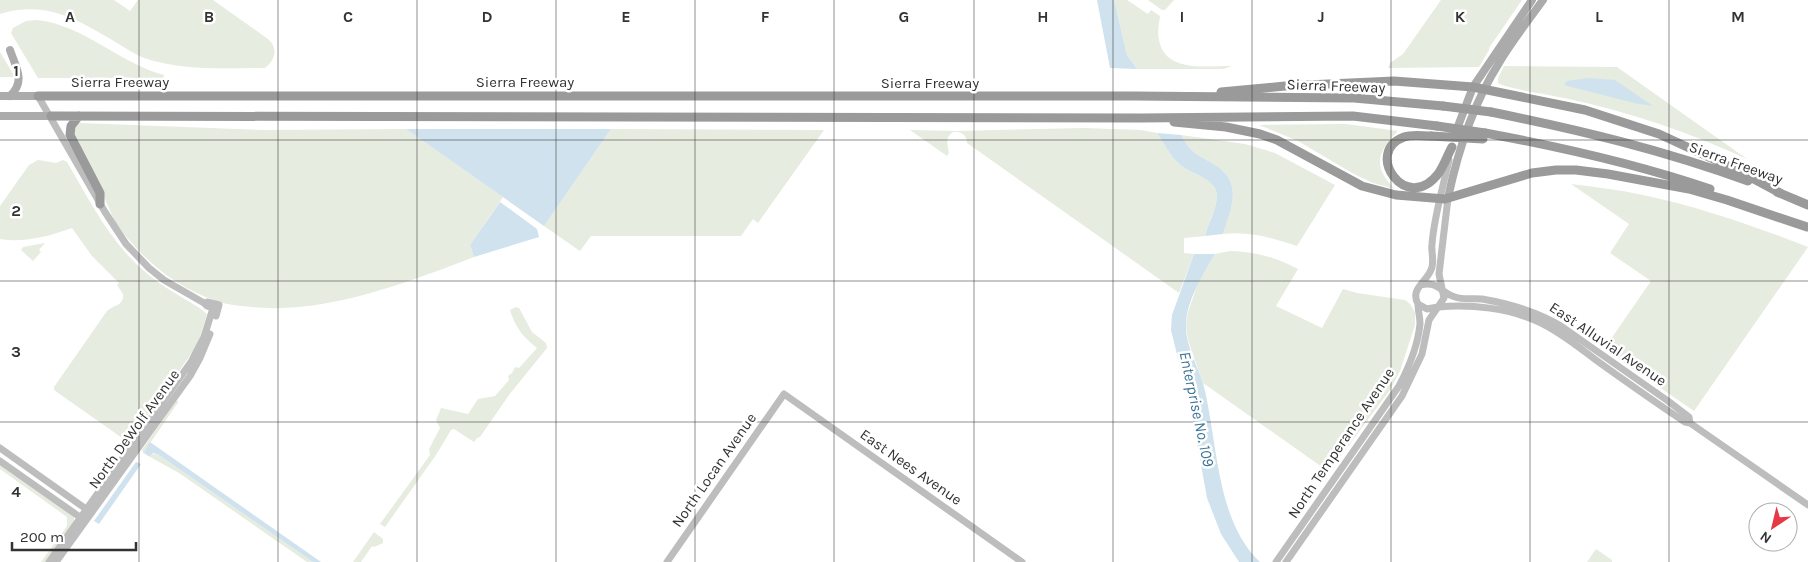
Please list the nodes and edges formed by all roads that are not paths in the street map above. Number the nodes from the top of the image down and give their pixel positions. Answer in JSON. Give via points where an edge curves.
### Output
{"nodes":[{"id":1,"x":1532,"y":0,"type":"edge"},
{"id":2,"x":1543,"y":0,"type":"edge"},
{"id":3,"x":10,"y":50,"type":"dead end"},
{"id":4,"x":1473,"y":87,"type":"junction"},
{"id":5,"x":1484,"y":89,"type":"junction"},
{"id":6,"x":0,"y":96,"type":"edge"},
{"id":7,"x":10,"y":96,"type":"junction"},
{"id":8,"x":38,"y":96,"type":"junction"},
{"id":9,"x":1188,"y":96,"type":"junction"},
{"id":10,"x":0,"y":116,"type":"edge"},
{"id":11,"x":51,"y":116,"type":"junction"},
{"id":12,"x":79,"y":116,"type":"junction"},
{"id":13,"x":1141,"y":118,"type":"junction"},
{"id":14,"x":1484,"y":136,"type":"junction"},
{"id":15,"x":1452,"y":147,"type":"junction"},
{"id":16,"x":1782,"y":194,"type":"junction"},
{"id":17,"x":1444,"y":198,"type":"junction"},
{"id":18,"x":100,"y":204,"type":"junction"},
{"id":19,"x":1808,"y":205,"type":"edge"},
{"id":20,"x":1807,"y":227,"type":"edge"},
{"id":21,"x":1421,"y":285,"type":"junction"},
{"id":22,"x":1443,"y":290,"type":"junction"},
{"id":23,"x":1418,"y":304,"type":"junction"},
{"id":24,"x":1438,"y":307,"type":"junction"},
{"id":25,"x":1397,"y":389,"type":"junction"},
{"id":26,"x":784,"y":394,"type":"joint"},
{"id":27,"x":1690,"y":423,"type":"junction"},
{"id":28,"x":1375,"y":436,"type":"junction"},
{"id":29,"x":0,"y":448,"type":"edge"},
{"id":30,"x":0,"y":461,"type":"edge"},
{"id":31,"x":1808,"y":505,"type":"edge"},
{"id":32,"x":89,"y":511,"type":"junction"},
{"id":33,"x":83,"y":519,"type":"junction"},
{"id":34,"x":49,"y":562,"type":"edge"},
{"id":35,"x":56,"y":562,"type":"edge"},
{"id":36,"x":667,"y":562,"type":"edge"},
{"id":37,"x":1022,"y":562,"type":"edge"},
{"id":38,"x":1276,"y":562,"type":"edge"},
{"id":39,"x":1286,"y":562,"type":"edge"}],
"edges":[{"from":1,"to":4,"type":"main road"},
{"from":2,"to":5,"type":"main road"},
{"from":3,"to":7,"type":"main road","via":[[19,81]]},
{"from":4,"to":5,"type":"highway"},
{"from":4,"to":9,"type":"highway","via":[[1394,81],[1285,86]]},
{"from":4,"to":15,"type":"main road"},
{"from":5,"to":16,"type":"highway","via":[[1585,110],[1659,134]]},
{"from":5,"to":17,"type":"main road"},
{"from":6,"to":7,"type":"main road"},
{"from":7,"to":8,"type":"main road"},
{"from":8,"to":9,"type":"highway","name":"Sierra Freeway"},
{"from":8,"to":11,"type":"street"},
{"from":9,"to":16,"type":"highway","name":"Sierra Freeway","bridge":true,"via":[[1338,98],[1491,112],[1652,149]]},
{"from":10,"to":11,"type":"main road"},
{"from":11,"to":12,"type":"highway","name":"Sierra Freeway"},
{"from":11,"to":18,"type":"street"},
{"from":12,"to":13,"type":"highway","name":"Sierra Freeway"},
{"from":12,"to":18,"type":"highway","via":[[71,126],[70,135],[100,193]]},
{"from":13,"to":14,"type":"highway","name":"Sierra Freeway","bridge":true,"via":[[1353,116],[1437,126]]},
{"from":13,"to":17,"type":"highway","via":[[1260,134],[1362,186],[1396,195]]},
{"from":14,"to":15,"type":"highway","bridge":true,"via":[[1404,137],[1391,149],[1388,166],[1399,183],[1414,187],[1428,183],[1441,169]]},
{"from":14,"to":20,"type":"highway","via":[[1535,142],[1670,176]]},
{"from":15,"to":17,"type":"street"},
{"from":16,"to":19,"type":"highway","name":"Sierra Freeway"},
{"from":17,"to":20,"type":"highway","via":[[1532,173],[1576,170],[1711,195]]},
{"from":17,"to":21,"type":"street","via":[[1432,243],[1432,266]]},
{"from":17,"to":22,"type":"street","via":[[1439,274]]},
{"from":18,"to":32,"type":"street","name":"North DeWolf Avenue","via":[[126,244],[149,268],[207,306],[216,306],[191,362]]},
{"from":21,"to":22,"type":"street","via":[[1432,284]]},
{"from":21,"to":23,"type":"street","via":[[1416,294]]},
{"from":22,"to":24,"type":"street","via":[[1443,300]]},
{"from":22,"to":27,"type":"street","name":"East Alluvial Avenue","via":[[1456,298],[1514,306],[1550,319],[1668,401],[1689,417]]},
{"from":23,"to":24,"type":"street","via":[[1427,309]]},
{"from":23,"to":25,"type":"street","name":"North Temperance Avenue","via":[[1417,341]]},
{"from":24,"to":27,"type":"street","name":"East Alluvial Avenue","via":[[1472,307],[1520,315],[1541,323]]},
{"from":24,"to":28,"type":"street","name":"North Temperance Avenue","via":[[1429,320],[1424,346],[1408,386]]},
{"from":25,"to":28,"type":"street","via":[[1392,404],[1374,430]]},
{"from":25,"to":38,"type":"street","name":"North Temperance Avenue"},
{"from":26,"to":36,"type":"street","name":"North Locan Avenue"},
{"from":26,"to":37,"type":"street","name":"East Nees Avenue"},
{"from":27,"to":31,"type":"street","name":"East Alluvial Avenue"},
{"from":28,"to":39,"type":"street","name":"North Temperance Avenue"},
{"from":29,"to":32,"type":"street"},
{"from":30,"to":33,"type":"street"},
{"from":32,"to":33,"type":"street","name":"North DeWolf Avenue"},
{"from":33,"to":34,"type":"street","name":"North DeWolf Avenue"},
{"from":33,"to":35,"type":"street","name":"North DeWolf Avenue"}]}
